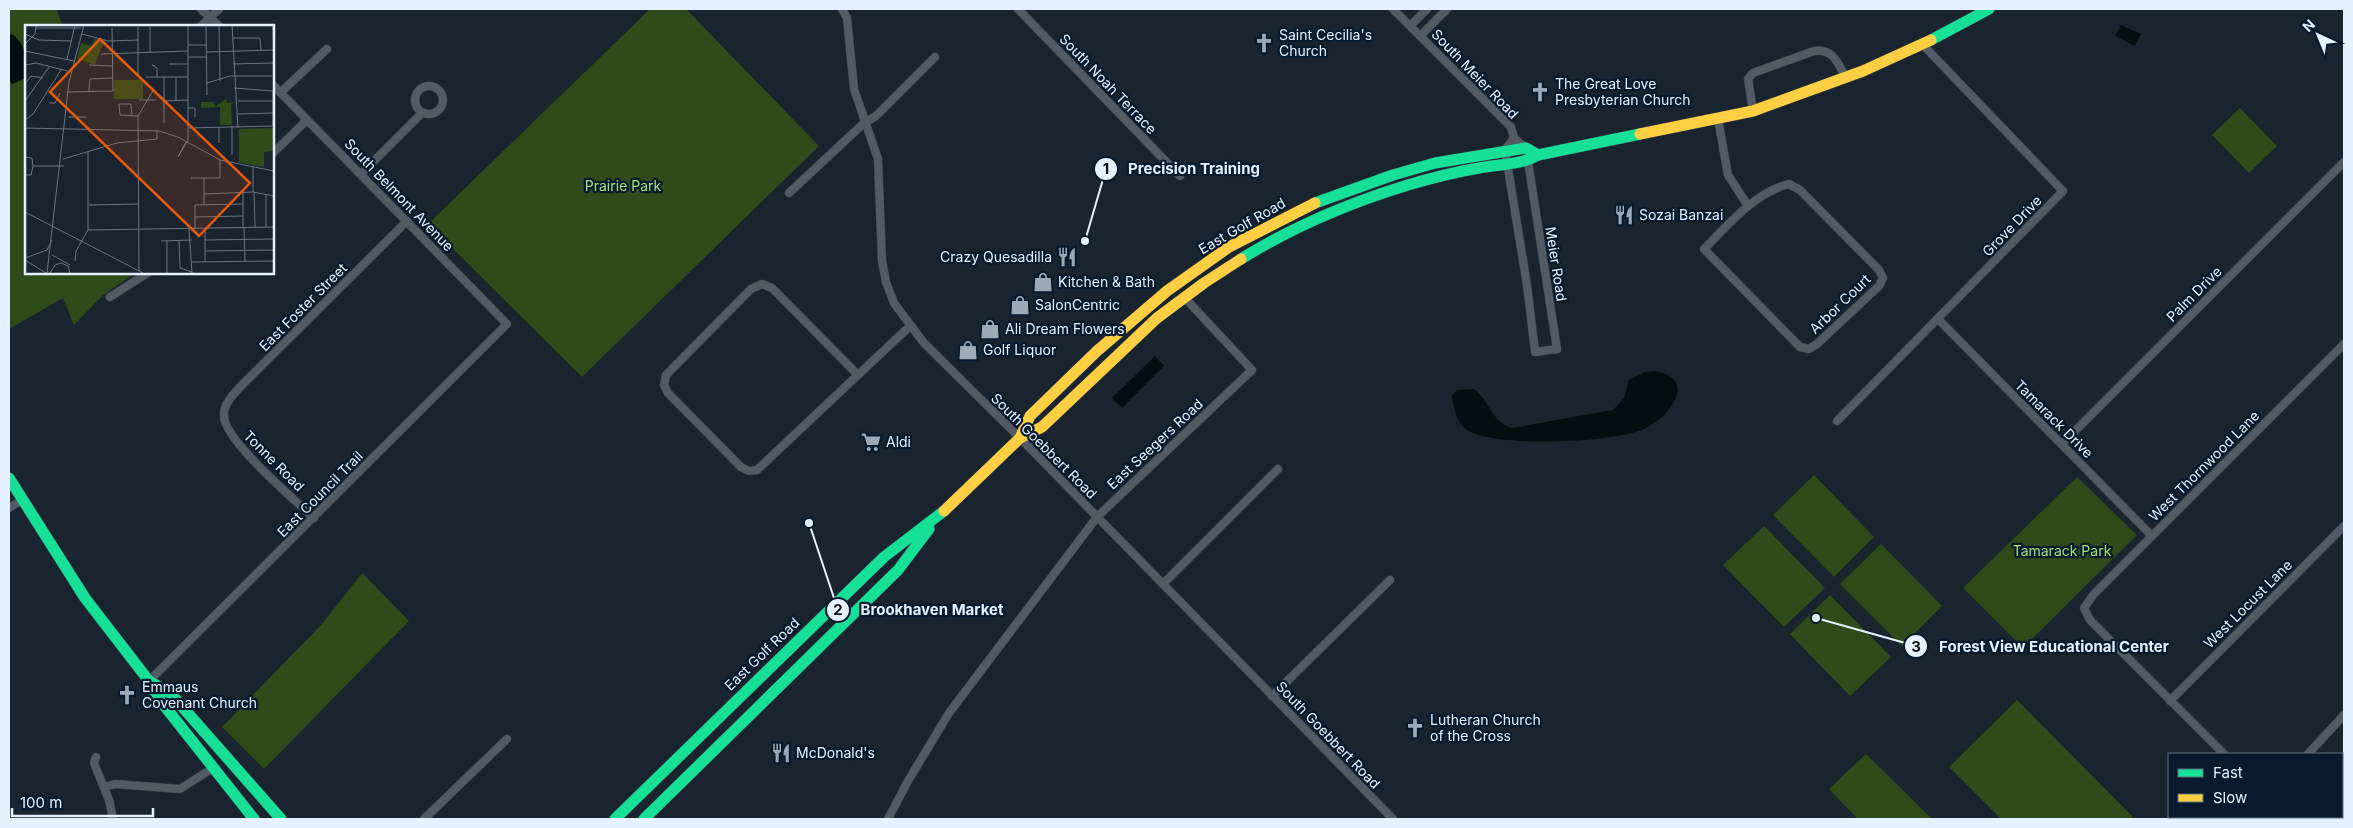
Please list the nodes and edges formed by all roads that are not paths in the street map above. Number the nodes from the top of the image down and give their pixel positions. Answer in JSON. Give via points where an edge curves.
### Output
{"nodes":[{"id":1,"x":201,"y":9,"type":"edge"},
{"id":2,"x":219,"y":9,"type":"edge"},
{"id":3,"x":842,"y":9,"type":"edge"},
{"id":4,"x":1018,"y":9,"type":"edge"},
{"id":5,"x":1393,"y":9,"type":"edge"},
{"id":6,"x":1427,"y":9,"type":"edge"},
{"id":7,"x":1447,"y":9,"type":"edge"},
{"id":8,"x":1989,"y":9,"type":"edge"},
{"id":9,"x":210,"y":17,"type":"junction"},
{"id":10,"x":202,"y":25,"type":"edge"},
{"id":11,"x":218,"y":25,"type":"edge"},
{"id":12,"x":1410,"y":26,"type":"junction"},
{"id":13,"x":1420,"y":36,"type":"junction"},
{"id":14,"x":1923,"y":45,"type":"junction"},
{"id":15,"x":327,"y":49,"type":"dead end"},
{"id":16,"x":935,"y":57,"type":"dead end"},
{"id":17,"x":1846,"y":78,"type":"junction"},
{"id":18,"x":274,"y":86,"type":"edge"},
{"id":19,"x":281,"y":92,"type":"junction"},
{"id":20,"x":1753,"y":111,"type":"junction"},
{"id":21,"x":422,"y":113,"type":"dead end"},
{"id":22,"x":1718,"y":118,"type":"junction"},
{"id":23,"x":307,"y":120,"type":"junction"},
{"id":24,"x":864,"y":123,"type":"junction"},
{"id":25,"x":1514,"y":138,"type":"junction"},
{"id":26,"x":1526,"y":148,"type":"junction"},
{"id":27,"x":1506,"y":150,"type":"junction"},
{"id":28,"x":274,"y":152,"type":"edge"},
{"id":29,"x":1538,"y":154,"type":"junction"},
{"id":30,"x":1528,"y":161,"type":"junction"},
{"id":31,"x":2344,"y":162,"type":"edge"},
{"id":32,"x":1507,"y":164,"type":"junction"},
{"id":33,"x":362,"y":174,"type":"junction"},
{"id":34,"x":1180,"y":176,"type":"dead end"},
{"id":35,"x":789,"y":193,"type":"dead end"},
{"id":36,"x":1748,"y":206,"type":"junction"},
{"id":37,"x":407,"y":221,"type":"junction"},
{"id":38,"x":147,"y":274,"type":"edge"},
{"id":39,"x":110,"y":297,"type":"dead end"},
{"id":40,"x":1184,"y":297,"type":"junction"},
{"id":41,"x":1939,"y":320,"type":"junction"},
{"id":42,"x":507,"y":324,"type":"joint"},
{"id":43,"x":910,"y":326,"type":"junction"},
{"id":44,"x":2344,"y":344,"type":"edge"},
{"id":45,"x":857,"y":374,"type":"junction"},
{"id":46,"x":224,"y":416,"type":"joint"},
{"id":47,"x":1837,"y":421,"type":"dead end"},
{"id":48,"x":1020,"y":438,"type":"junction"},
{"id":49,"x":2062,"y":444,"type":"junction"},
{"id":50,"x":1278,"y":469,"type":"dead end"},
{"id":51,"x":9,"y":478,"type":"edge"},
{"id":52,"x":22,"y":500,"type":"junction"},
{"id":53,"x":9,"y":508,"type":"edge"},
{"id":54,"x":1097,"y":517,"type":"junction"},
{"id":55,"x":314,"y":518,"type":"junction"},
{"id":56,"x":937,"y":518,"type":"junction"},
{"id":57,"x":2344,"y":526,"type":"edge"},
{"id":58,"x":2152,"y":536,"type":"junction"},
{"id":59,"x":1390,"y":580,"type":"dead end"},
{"id":60,"x":1163,"y":584,"type":"junction"},
{"id":61,"x":150,"y":681,"type":"junction"},
{"id":62,"x":1272,"y":696,"type":"junction"},
{"id":63,"x":2170,"y":701,"type":"junction"},
{"id":64,"x":2343,"y":719,"type":"edge"},
{"id":65,"x":507,"y":739,"type":"dead end"},
{"id":66,"x":2223,"y":753,"type":"edge"},
{"id":67,"x":2309,"y":753,"type":"edge"},
{"id":68,"x":96,"y":757,"type":"dead end"},
{"id":69,"x":213,"y":768,"type":"junction"},
{"id":70,"x":105,"y":787,"type":"junction"},
{"id":71,"x":113,"y":819,"type":"edge"},
{"id":72,"x":254,"y":819,"type":"edge"},
{"id":73,"x":281,"y":819,"type":"edge"},
{"id":74,"x":424,"y":819,"type":"edge"},
{"id":75,"x":615,"y":819,"type":"edge"},
{"id":76,"x":644,"y":819,"type":"edge"},
{"id":77,"x":888,"y":819,"type":"edge"},
{"id":78,"x":1393,"y":819,"type":"edge"}],
"edges":[{"from":1,"to":9,"type":"street"},
{"from":2,"to":9,"type":"street"},
{"from":3,"to":24,"type":"street","name":"South Goebbert Road","via":[[847,18],[854,89]]},
{"from":4,"to":34,"type":"street","name":"South Noah Terrace"},
{"from":5,"to":12,"type":"street","name":"South Meier Road"},
{"from":6,"to":12,"type":"street"},
{"from":7,"to":13,"type":"street"},
{"from":8,"to":14,"type":"main road","name":"East Golf Road"},
{"from":9,"to":10,"type":"street"},
{"from":9,"to":11,"type":"street"},
{"from":12,"to":13,"type":"street","name":"South Meier Road"},
{"from":13,"to":25,"type":"street","name":"South Meier Road","via":[[1511,127]]},
{"from":14,"to":17,"type":"main road","name":"East Golf Road"},
{"from":14,"to":41,"type":"street","name":"Grove Drive","via":[[2063,190]]},
{"from":15,"to":19,"type":"street"},
{"from":16,"to":24,"type":"street","via":[[876,116]]},
{"from":17,"to":20,"type":"main road","name":"East Golf Road"},
{"from":17,"to":20,"type":"street","via":[[1829,52],[1814,51],[1753,73],[1748,80]]},
{"from":18,"to":19,"type":"street","name":"South Belmont Avenue"},
{"from":19,"to":23,"type":"street","name":"South Belmont Avenue"},
{"from":20,"to":22,"type":"main road","name":"East Golf Road"},
{"from":21,"to":33,"type":"street"},
{"from":22,"to":29,"type":"main road","name":"East Golf Road"},
{"from":22,"to":36,"type":"street","via":[[1728,175]]},
{"from":23,"to":28,"type":"street"},
{"from":23,"to":33,"type":"street","name":"South Belmont Avenue"},
{"from":24,"to":35,"type":"street"},
{"from":24,"to":43,"type":"street","name":"South Goebbert Road","via":[[878,159],[881,254],[886,282],[894,303]]},
{"from":25,"to":26,"type":"street","name":"South Meier Road"},
{"from":25,"to":27,"type":"street","name":"South Meier Road"},
{"from":26,"to":27,"type":"main road","name":"East Golf Road"},
{"from":26,"to":29,"type":"main road"},
{"from":26,"to":30,"type":"street"},
{"from":27,"to":32,"type":"street"},
{"from":27,"to":48,"type":"main road","name":"East Golf Road","via":[[1435,163],[1359,186],[1312,204],[1229,247],[1167,291],[1097,351],[1030,416]]},
{"from":29,"to":30,"type":"main road","name":"East Golf Road"},
{"from":30,"to":32,"type":"main road","name":"East Golf Road"},
{"from":30,"to":32,"type":"street","name":"Meier Road","via":[[1556,349],[1535,352]]},
{"from":31,"to":49,"type":"street","name":"Palm Drive"},
{"from":32,"to":40,"type":"main road","name":"East Golf Road","via":[[1408,185],[1342,209],[1273,239]]},
{"from":33,"to":37,"type":"street","name":"South Belmont Avenue"},
{"from":36,"to":36,"type":"street","name":"Arbor Court","via":[[1704,249],[1800,347],[1809,349],[1880,286],[1883,278],[1879,270],[1800,190],[1789,184],[1771,189]]},
{"from":37,"to":42,"type":"street","name":"South Belmont Avenue"},
{"from":37,"to":46,"type":"street","name":"East Foster Street","via":[[243,384],[226,405]]},
{"from":38,"to":39,"type":"street"},
{"from":40,"to":48,"type":"main road","name":"East Golf Road","via":[[1116,354],[1042,427]]},
{"from":40,"to":54,"type":"street","name":"East Seegers Road","via":[[1252,370]]},
{"from":41,"to":47,"type":"street","name":"Grove Drive"},
{"from":41,"to":49,"type":"street","name":"Tamarack Drive"},
{"from":42,"to":55,"type":"street","name":"East Council Trail"},
{"from":43,"to":45,"type":"street"},
{"from":43,"to":48,"type":"street","name":"South Goebbert Road"},
{"from":44,"to":58,"type":"street","name":"West Thornwood Lane"},
{"from":45,"to":45,"type":"street","via":[[764,466],[749,471],[741,467],[668,393],[664,385],[666,374],[751,289],[762,284],[772,288]]},
{"from":46,"to":55,"type":"street","name":"Tonne Road","via":[[226,426],[237,443]]},
{"from":48,"to":54,"type":"street","name":"South Goebbert Road"},
{"from":48,"to":56,"type":"main road","name":"East Golf Road"},
{"from":49,"to":58,"type":"street","name":"Tamarack Drive"},
{"from":50,"to":60,"type":"street"},
{"from":51,"to":52,"type":"main road"},
{"from":52,"to":53,"type":"street"},
{"from":52,"to":61,"type":"main road","via":[[85,598]]},
{"from":54,"to":60,"type":"street","name":"South Goebbert Road"},
{"from":54,"to":77,"type":"street","name":"East Seegers Road","via":[[950,713]]},
{"from":55,"to":61,"type":"street","name":"East Council Trail"},
{"from":56,"to":75,"type":"main road","name":"East Golf Road","via":[[884,557]]},
{"from":56,"to":76,"type":"main road","name":"East Golf Road","via":[[898,570]]},
{"from":57,"to":63,"type":"street","name":"West Locust Lane"},
{"from":58,"to":63,"type":"street","name":"West Thornwood Lane","via":[[2084,608],[2090,620]]},
{"from":59,"to":62,"type":"street"},
{"from":60,"to":62,"type":"street","name":"South Goebbert Road"},
{"from":61,"to":69,"type":"main road","via":[[159,699]]},
{"from":61,"to":73,"type":"main road","via":[[171,694]]},
{"from":62,"to":78,"type":"street","name":"South Goebbert Road"},
{"from":63,"to":66,"type":"street"},
{"from":64,"to":67,"type":"street"},
{"from":65,"to":74,"type":"street"},
{"from":68,"to":70,"type":"street","via":[[94,764]]},
{"from":69,"to":70,"type":"street","via":[[180,789],[116,784]]},
{"from":69,"to":72,"type":"main road"},
{"from":70,"to":71,"type":"street"}]}
